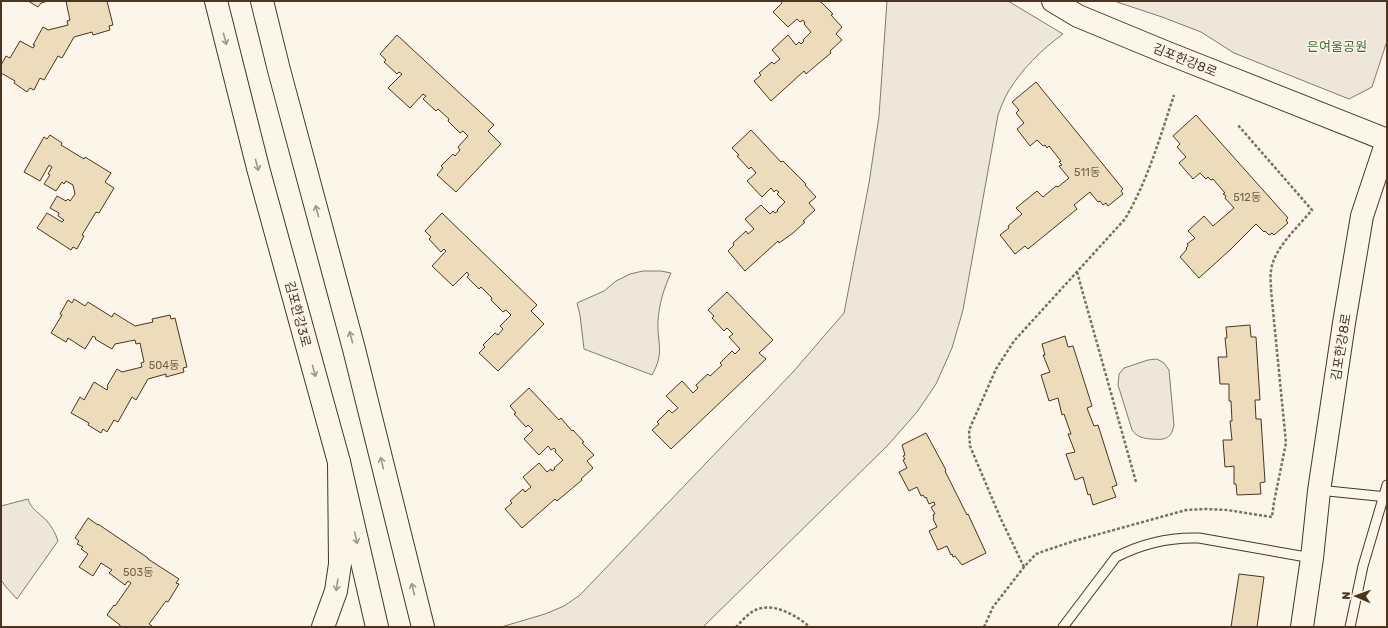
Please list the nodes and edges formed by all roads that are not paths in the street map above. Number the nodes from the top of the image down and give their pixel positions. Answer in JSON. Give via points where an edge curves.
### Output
{"nodes":[{"id":1,"x":216,"y":1,"type":"edge"},
{"id":2,"x":262,"y":1,"type":"edge"},
{"id":3,"x":1053,"y":1,"type":"edge"},
{"id":4,"x":1387,"y":141,"type":"edge"},
{"id":5,"x":338,"y":462,"type":"junction"},
{"id":6,"x":1387,"y":485,"type":"edge"},
{"id":7,"x":1328,"y":491,"type":"junction"},
{"id":8,"x":1386,"y":497,"type":"edge"},
{"id":9,"x":1312,"y":558,"type":"junction"},
{"id":10,"x":323,"y":627,"type":"edge"},
{"id":11,"x":377,"y":627,"type":"edge"},
{"id":12,"x":423,"y":627,"type":"edge"},
{"id":13,"x":1063,"y":627,"type":"edge"},
{"id":14,"x":1302,"y":627,"type":"edge"},
{"id":15,"x":1350,"y":627,"type":"edge"}],
"edges":[{"from":1,"to":5,"type":"street","name":"김포한강3로","one_way":true,"via":[[258,168]]},
{"from":12,"to":2,"type":"street","one_way":true,"via":[[356,357]]},
{"from":3,"to":4,"type":"street","name":"김포한강8로","via":[[1085,19]]},
{"from":4,"to":7,"type":"street","name":"김포한강8로","via":[[1368,230]]},
{"from":4,"to":9,"type":"street","name":"김포한강8로","via":[[1361,223],[1319,491]]},
{"from":5,"to":10,"type":"street","one_way":true,"via":[[340,564],[336,591]]},
{"from":5,"to":11,"type":"street","name":"김포한강3로","one_way":true},
{"from":6,"to":8,"type":"lane"},
{"from":7,"to":8,"type":"lane"},
{"from":7,"to":9,"type":"street","name":"김포한강8로"},
{"from":8,"to":15,"type":"lane","via":[[1363,566]]},
{"from":9,"to":13,"type":"lane","via":[[1199,538],[1183,537],[1160,541],[1128,550],[1116,557]]},
{"from":9,"to":14,"type":"street","name":"김포한강8로"}]}
